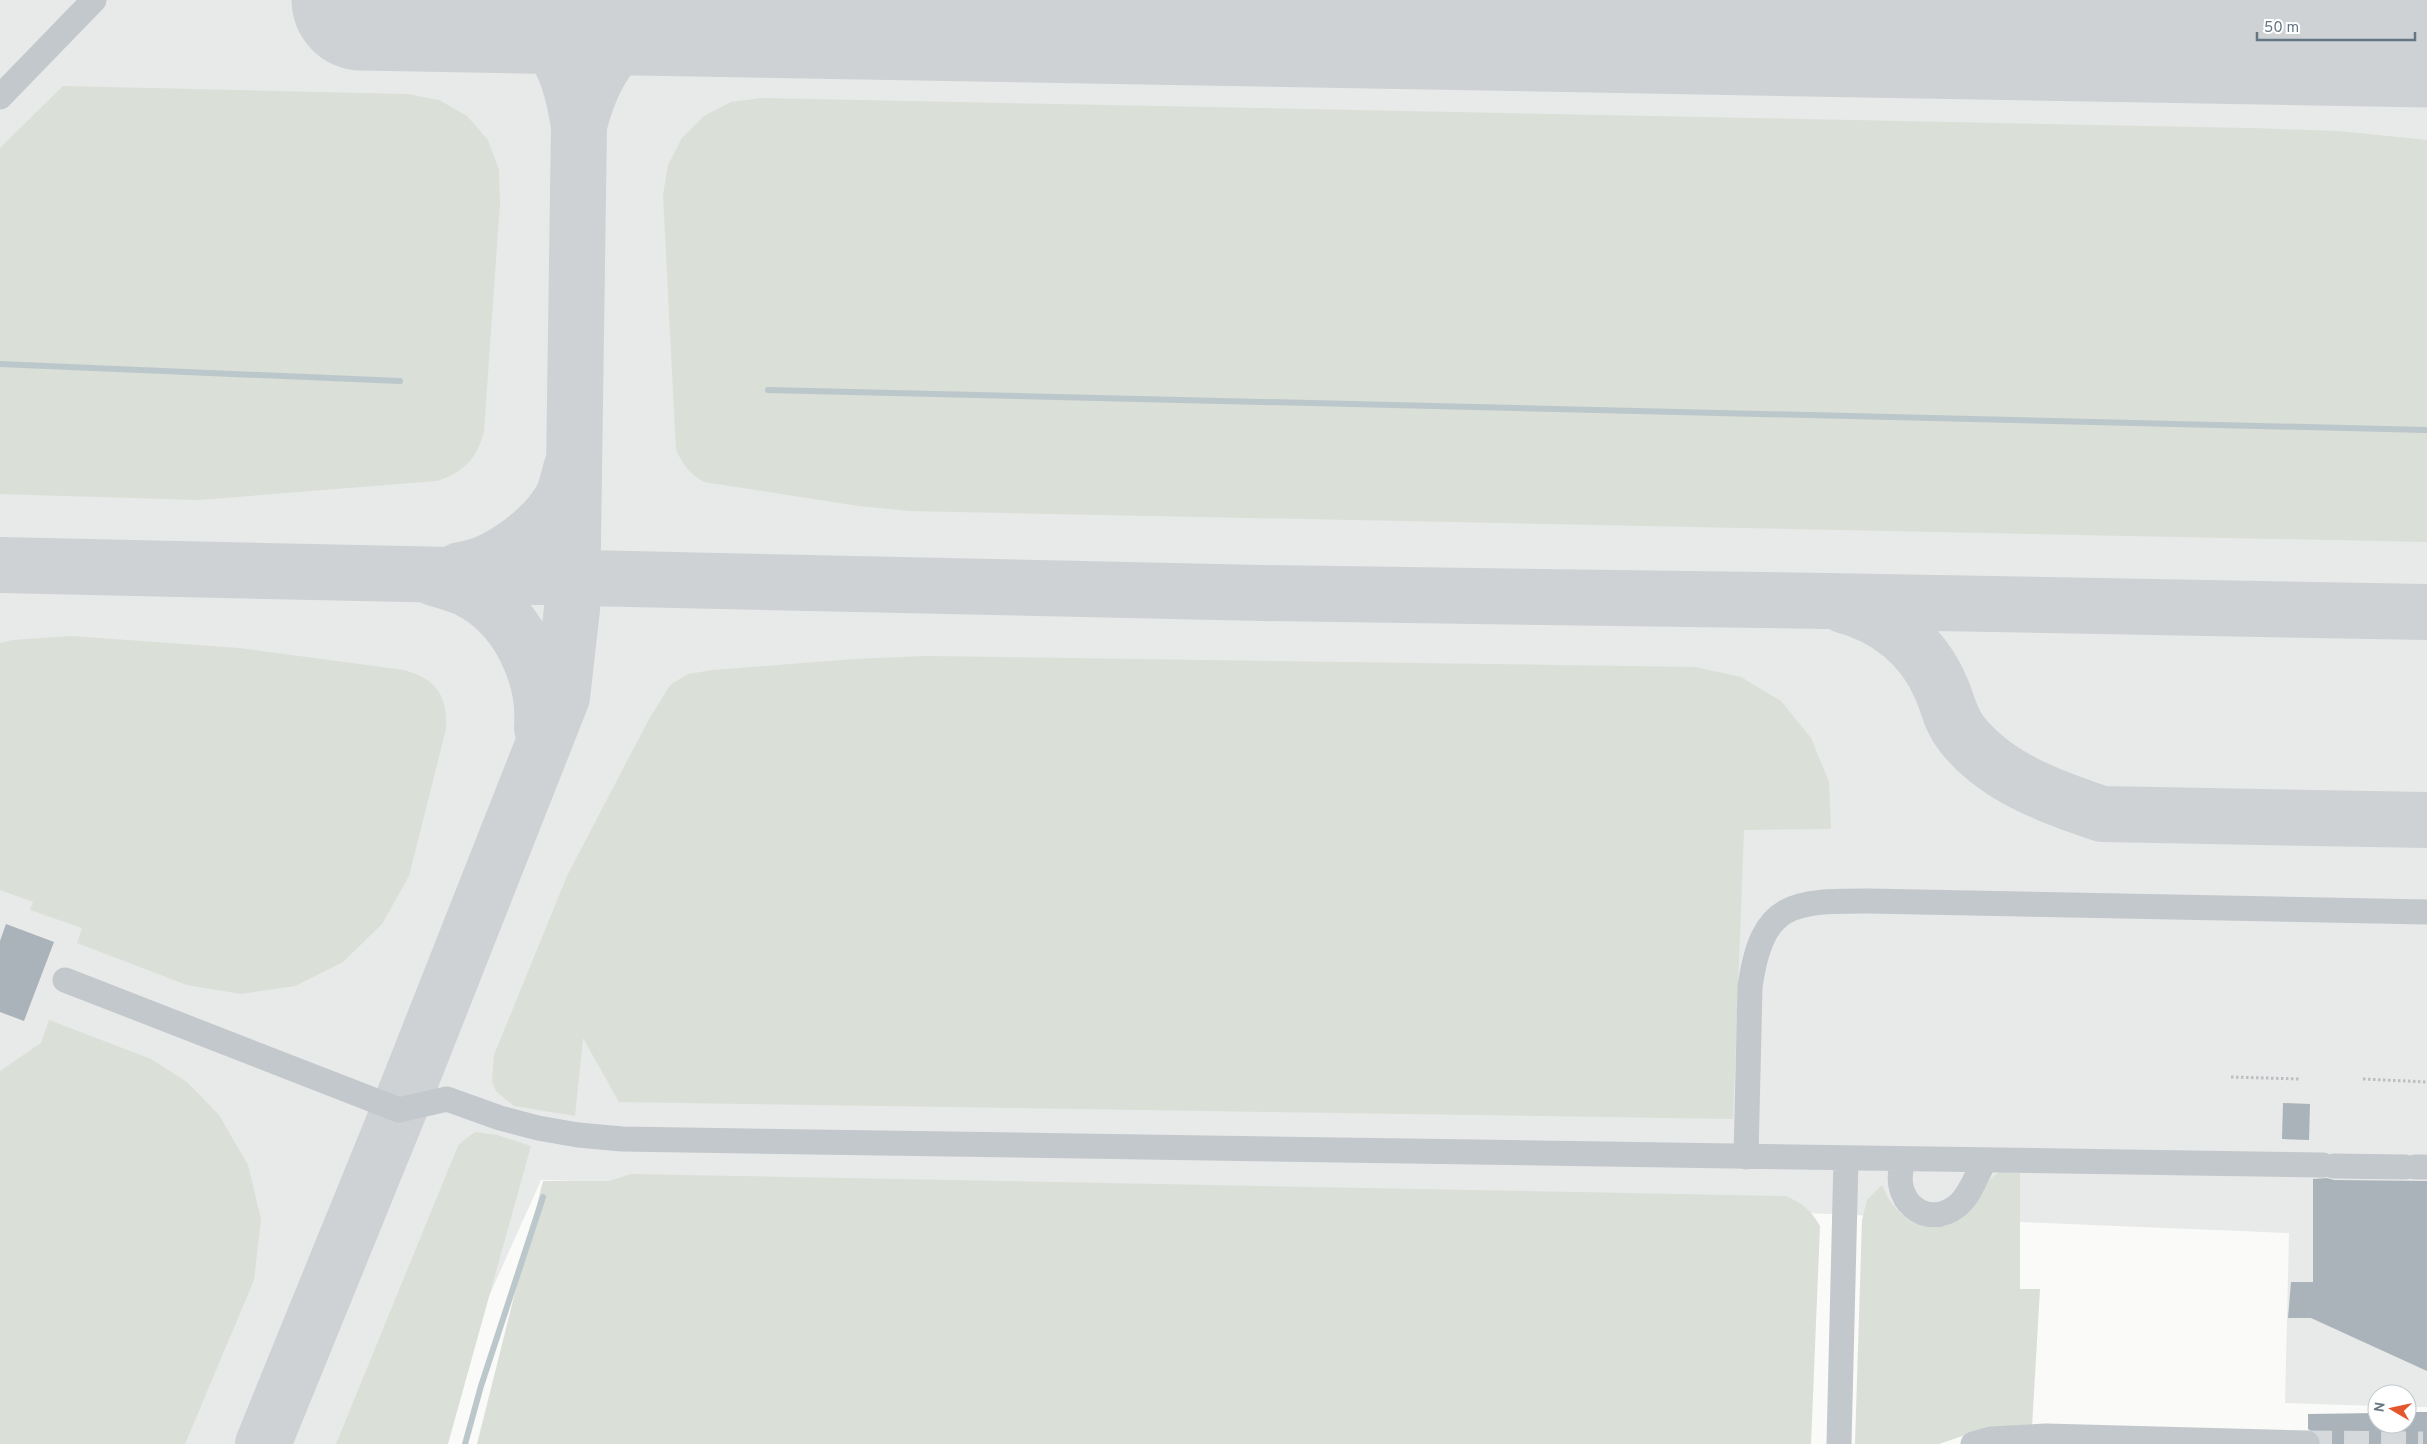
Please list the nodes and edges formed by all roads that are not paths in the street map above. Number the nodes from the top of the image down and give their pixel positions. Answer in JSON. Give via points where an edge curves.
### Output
{"nodes":[{"id":1,"x":94,"y":0,"type":"edge"},
{"id":2,"x":0,"y":97,"type":"edge"},
{"id":3,"x":2427,"y":912,"type":"edge"},
{"id":4,"x":65,"y":980,"type":"dead end"},
{"id":5,"x":1746,"y":1158,"type":"junction"},
{"id":6,"x":1846,"y":1159,"type":"junction"},
{"id":7,"x":1904,"y":1160,"type":"junction"},
{"id":8,"x":1985,"y":1160,"type":"junction"},
{"id":9,"x":2416,"y":1167,"type":"edge"},
{"id":10,"x":2307,"y":1442,"type":"dead end"},
{"id":11,"x":1839,"y":1444,"type":"edge"},
{"id":12,"x":1973,"y":1444,"type":"edge"}],
"edges":[{"from":1,"to":2,"type":"street"},
{"from":3,"to":5,"type":"street","via":[[1869,901],[1820,901],[1794,906],[1775,920],[1760,939],[1754,962],[1750,987]]},
{"from":4,"to":5,"type":"street","via":[[399,1110],[446,1099],[500,1118],[578,1135],[622,1139]]},
{"from":5,"to":6,"type":"street"},
{"from":6,"to":7,"type":"street"},
{"from":6,"to":11,"type":"street"},
{"from":7,"to":8,"type":"street"},
{"from":7,"to":8,"type":"street","via":[[1899,1182],[1902,1192],[1916,1209],[1937,1214],[1959,1205]]},
{"from":8,"to":9,"type":"street"},
{"from":10,"to":12,"type":"street","via":[[2046,1436],[1991,1439]]}]}
